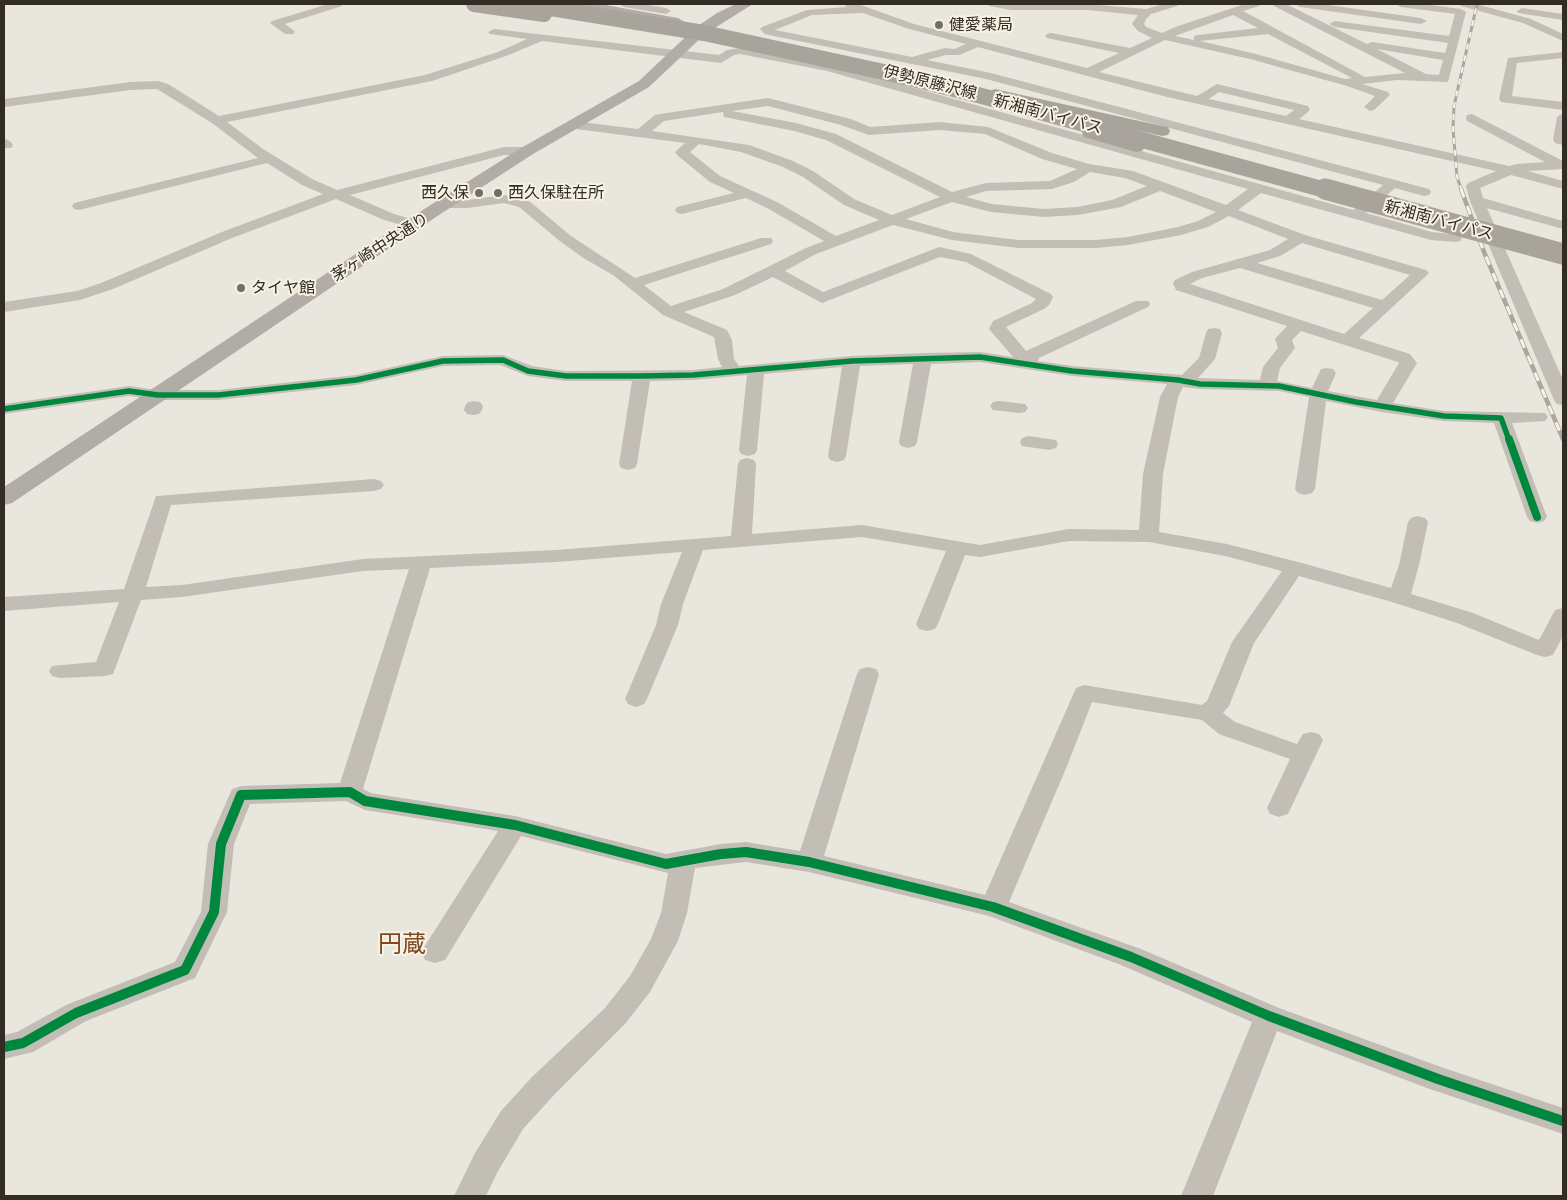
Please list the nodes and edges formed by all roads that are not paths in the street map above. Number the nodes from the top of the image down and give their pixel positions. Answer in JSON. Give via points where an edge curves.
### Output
{"nodes":[{"id":1,"x":338,"y":4,"type":"edge"},
{"id":2,"x":463,"y":4,"type":"edge"},
{"id":3,"x":474,"y":4,"type":"edge"},
{"id":4,"x":526,"y":4,"type":"edge"},
{"id":5,"x":566,"y":4,"type":"edge"},
{"id":6,"x":611,"y":4,"type":"edge"},
{"id":7,"x":624,"y":4,"type":"edge"},
{"id":8,"x":746,"y":4,"type":"edge"},
{"id":9,"x":848,"y":4,"type":"edge"},
{"id":10,"x":993,"y":4,"type":"edge"},
{"id":11,"x":1173,"y":4,"type":"edge"},
{"id":12,"x":1253,"y":4,"type":"edge"},
{"id":13,"x":1278,"y":4,"type":"edge"},
{"id":14,"x":1300,"y":4,"type":"edge"},
{"id":15,"x":1401,"y":4,"type":"edge"},
{"id":16,"x":1465,"y":4,"type":"edge"},
{"id":17,"x":1026,"y":6,"type":"edge"},
{"id":18,"x":584,"y":8,"type":"edge"},
{"id":19,"x":539,"y":9,"type":"edge"},
{"id":20,"x":862,"y":10,"type":"junction"},
{"id":21,"x":666,"y":11,"type":"dead end"},
{"id":22,"x":1234,"y":11,"type":"junction"},
{"id":23,"x":1490,"y":11,"type":"junction"},
{"id":24,"x":645,"y":12,"type":"junction"},
{"id":25,"x":1147,"y":12,"type":"junction"},
{"id":26,"x":1563,"y":17,"type":"edge"},
{"id":27,"x":1310,"y":20,"type":"junction"},
{"id":28,"x":1428,"y":22,"type":"dead end"},
{"id":29,"x":702,"y":30,"type":"junction"},
{"id":30,"x":1270,"y":30,"type":"junction"},
{"id":31,"x":289,"y":32,"type":"dead end"},
{"id":32,"x":763,"y":35,"type":"junction"},
{"id":33,"x":1051,"y":36,"type":"dead end"},
{"id":34,"x":1160,"y":37,"type":"junction"},
{"id":35,"x":540,"y":38,"type":"junction"},
{"id":36,"x":1563,"y":38,"type":"edge"},
{"id":37,"x":1454,"y":40,"type":"junction"},
{"id":38,"x":1178,"y":41,"type":"junction"},
{"id":39,"x":1354,"y":42,"type":"junction"},
{"id":40,"x":978,"y":43,"type":"junction"},
{"id":41,"x":1298,"y":44,"type":"junction"},
{"id":42,"x":1130,"y":52,"type":"junction"},
{"id":43,"x":1236,"y":52,"type":"junction"},
{"id":44,"x":676,"y":53,"type":"junction"},
{"id":45,"x":1563,"y":55,"type":"edge"},
{"id":46,"x":1449,"y":57,"type":"junction"},
{"id":47,"x":913,"y":61,"type":"junction"},
{"id":48,"x":835,"y":64,"type":"junction"},
{"id":49,"x":1089,"y":72,"type":"junction"},
{"id":50,"x":1423,"y":77,"type":"junction"},
{"id":51,"x":1364,"y":80,"type":"junction"},
{"id":52,"x":1345,"y":83,"type":"junction"},
{"id":53,"x":1202,"y":85,"type":"dead end"},
{"id":54,"x":1217,"y":88,"type":"junction"},
{"id":55,"x":985,"y":95,"type":"junction"},
{"id":56,"x":1199,"y":100,"type":"junction"},
{"id":57,"x":4,"y":103,"type":"edge"},
{"id":58,"x":1563,"y":106,"type":"edge"},
{"id":59,"x":1370,"y":107,"type":"dead end"},
{"id":60,"x":702,"y":111,"type":"junction"},
{"id":61,"x":1087,"y":116,"type":"junction"},
{"id":62,"x":1563,"y":117,"type":"edge"},
{"id":63,"x":1472,"y":118,"type":"dead end"},
{"id":64,"x":217,"y":120,"type":"junction"},
{"id":65,"x":1287,"y":121,"type":"junction"},
{"id":66,"x":573,"y":125,"type":"junction"},
{"id":67,"x":1048,"y":128,"type":"junction"},
{"id":68,"x":869,"y":131,"type":"junction"},
{"id":69,"x":642,"y":133,"type":"junction"},
{"id":70,"x":696,"y":140,"type":"junction"},
{"id":71,"x":1563,"y":141,"type":"edge"},
{"id":72,"x":1016,"y":143,"type":"junction"},
{"id":73,"x":856,"y":150,"type":"junction"},
{"id":74,"x":527,"y":152,"type":"junction"},
{"id":75,"x":269,"y":159,"type":"junction"},
{"id":76,"x":1563,"y":165,"type":"edge"},
{"id":77,"x":1088,"y":168,"type":"junction"},
{"id":78,"x":1509,"y":170,"type":"junction"},
{"id":79,"x":1392,"y":183,"type":"junction"},
{"id":80,"x":1563,"y":185,"type":"edge"},
{"id":81,"x":1157,"y":187,"type":"junction"},
{"id":82,"x":1259,"y":188,"type":"junction"},
{"id":83,"x":1350,"y":191,"type":"dead end"},
{"id":84,"x":1424,"y":192,"type":"dead end"},
{"id":85,"x":747,"y":194,"type":"junction"},
{"id":86,"x":334,"y":195,"type":"junction"},
{"id":87,"x":952,"y":197,"type":"junction"},
{"id":88,"x":1477,"y":201,"type":"junction"},
{"id":89,"x":446,"y":204,"type":"junction"},
{"id":90,"x":79,"y":206,"type":"dead end"},
{"id":91,"x":682,"y":209,"type":"dead end"},
{"id":92,"x":1226,"y":212,"type":"junction"},
{"id":93,"x":1356,"y":215,"type":"junction"},
{"id":94,"x":892,"y":220,"type":"junction"},
{"id":95,"x":413,"y":224,"type":"junction"},
{"id":96,"x":1563,"y":225,"type":"edge"},
{"id":97,"x":1300,"y":238,"type":"junction"},
{"id":98,"x":1456,"y":238,"type":"dead end"},
{"id":99,"x":1563,"y":238,"type":"edge"},
{"id":100,"x":766,"y":241,"type":"dead end"},
{"id":101,"x":836,"y":242,"type":"junction"},
{"id":102,"x":1563,"y":244,"type":"edge"},
{"id":103,"x":1563,"y":254,"type":"edge"},
{"id":104,"x":1563,"y":261,"type":"edge"},
{"id":105,"x":1238,"y":262,"type":"junction"},
{"id":106,"x":773,"y":271,"type":"junction"},
{"id":107,"x":632,"y":284,"type":"junction"},
{"id":108,"x":1142,"y":304,"type":"dead end"},
{"id":109,"x":1384,"y":306,"type":"junction"},
{"id":110,"x":4,"y":307,"type":"edge"},
{"id":111,"x":669,"y":312,"type":"junction"},
{"id":112,"x":1298,"y":324,"type":"junction"},
{"id":113,"x":1214,"y":333,"type":"dead end"},
{"id":114,"x":1347,"y":340,"type":"junction"},
{"id":115,"x":923,"y":358,"type":"junction"},
{"id":116,"x":852,"y":361,"type":"junction"},
{"id":117,"x":1028,"y":363,"type":"junction"},
{"id":118,"x":756,"y":369,"type":"junction"},
{"id":119,"x":734,"y":371,"type":"junction"},
{"id":120,"x":1327,"y":373,"type":"dead end"},
{"id":121,"x":642,"y":376,"type":"junction"},
{"id":122,"x":1182,"y":381,"type":"junction"},
{"id":123,"x":1267,"y":386,"type":"junction"},
{"id":124,"x":1318,"y":393,"type":"junction"},
{"id":125,"x":158,"y":395,"type":"junction"},
{"id":126,"x":1563,"y":400,"type":"edge"},
{"id":127,"x":999,"y":406,"type":"dead end"},
{"id":128,"x":1382,"y":407,"type":"junction"},
{"id":129,"x":1019,"y":408,"type":"dead end"},
{"id":130,"x":4,"y":409,"type":"edge"},
{"id":131,"x":1539,"y":417,"type":"dead end"},
{"id":132,"x":1501,"y":418,"type":"junction"},
{"id":133,"x":908,"y":442,"type":"dead end"},
{"id":134,"x":1029,"y":442,"type":"dead end"},
{"id":135,"x":1049,"y":444,"type":"dead end"},
{"id":136,"x":837,"y":456,"type":"dead end"},
{"id":137,"x":628,"y":464,"type":"dead end"},
{"id":138,"x":374,"y":485,"type":"dead end"},
{"id":139,"x":1305,"y":489,"type":"dead end"},
{"id":140,"x":4,"y":498,"type":"edge"},
{"id":141,"x":1537,"y":517,"type":"dead end"},
{"id":142,"x":1418,"y":522,"type":"dead end"},
{"id":143,"x":1149,"y":536,"type":"junction"},
{"id":144,"x":741,"y":542,"type":"junction"},
{"id":145,"x":694,"y":546,"type":"junction"},
{"id":146,"x":957,"y":548,"type":"junction"},
{"id":147,"x":421,"y":562,"type":"junction"},
{"id":148,"x":1294,"y":567,"type":"junction"},
{"id":149,"x":133,"y":594,"type":"junction"},
{"id":150,"x":1399,"y":597,"type":"junction"},
{"id":151,"x":4,"y":604,"type":"edge"},
{"id":152,"x":1563,"y":615,"type":"edge"},
{"id":153,"x":927,"y":624,"type":"dead end"},
{"id":154,"x":60,"y":671,"type":"dead end"},
{"id":155,"x":868,"y":674,"type":"dead end"},
{"id":156,"x":636,"y":699,"type":"dead end"},
{"id":157,"x":1207,"y":712,"type":"junction"},
{"id":158,"x":350,"y":792,"type":"junction"},
{"id":159,"x":1279,"y":808,"type":"dead end"},
{"id":160,"x":515,"y":825,"type":"junction"},
{"id":161,"x":683,"y":862,"type":"junction"},
{"id":162,"x":809,"y":862,"type":"junction"},
{"id":163,"x":993,"y":907,"type":"junction"},
{"id":164,"x":435,"y":952,"type":"dead end"},
{"id":165,"x":1269,"y":1016,"type":"junction"},
{"id":166,"x":4,"y":1047,"type":"edge"},
{"id":167,"x":1563,"y":1121,"type":"edge"},
{"id":168,"x":470,"y":1196,"type":"edge"},
{"id":169,"x":1197,"y":1196,"type":"edge"}],
"edges":[{"from":1,"to":31,"type":"street","via":[[276,22]]},
{"from":2,"to":19,"type":"street"},
{"from":3,"to":55,"type":"highway","bridge":true,"via":[[664,34]]},
{"from":4,"to":55,"type":"highway","name":"新湘南バイパス","bridge":true,"via":[[762,45]]},
{"from":5,"to":61,"type":"highway","name":"新湘南バイパス","via":[[710,28],[841,55]]},
{"from":6,"to":61,"type":"highway","via":[[856,53],[994,88]]},
{"from":7,"to":24,"type":"street"},
{"from":8,"to":29,"type":"main road","name":"茅ヶ崎中央通り"},
{"from":9,"to":20,"type":"street"},
{"from":10,"to":17,"type":"street"},
{"from":11,"to":25,"type":"street"},
{"from":12,"to":22,"type":"street"},
{"from":13,"to":27,"type":"street"},
{"from":14,"to":28,"type":"street"},
{"from":15,"to":37,"type":"street","via":[[1460,12],[1452,25]]},
{"from":16,"to":23,"type":"street"},
{"from":17,"to":25,"type":"street","via":[[1087,6]]},
{"from":18,"to":19,"type":"main road","name":"伊勢原藤沢線"},
{"from":18,"to":24,"type":"main road","name":"伊勢原藤沢線"},
{"from":18,"to":29,"type":"main road","name":"伊勢原藤沢線"},
{"from":19,"to":35,"type":"street","via":[[494,32]]},
{"from":20,"to":32,"type":"street","via":[[811,12],[766,29]]},
{"from":20,"to":40,"type":"street"},
{"from":21,"to":24,"type":"street"},
{"from":22,"to":30,"type":"street"},
{"from":22,"to":34,"type":"street"},
{"from":23,"to":26,"type":"street","via":[[1500,7]]},
{"from":23,"to":36,"type":"street","via":[[1527,21]]},
{"from":24,"to":29,"type":"main road","name":"伊勢原藤沢線"},
{"from":25,"to":34,"type":"street","via":[[1138,24]]},
{"from":27,"to":37,"type":"street"},
{"from":27,"to":39,"type":"street"},
{"from":29,"to":32,"type":"main road","name":"伊勢原藤沢線"},
{"from":29,"to":44,"type":"main road","name":"茅ヶ崎中央通り"},
{"from":29,"to":48,"type":"main road","name":"伊勢原藤沢線"},
{"from":30,"to":38,"type":"street"},
{"from":30,"to":41,"type":"street"},
{"from":32,"to":47,"type":"street"},
{"from":32,"to":55,"type":"main road","name":"伊勢原藤沢線"},
{"from":33,"to":42,"type":"street"},
{"from":34,"to":38,"type":"street"},
{"from":34,"to":42,"type":"street"},
{"from":35,"to":44,"type":"street"},
{"from":35,"to":64,"type":"street","via":[[428,78]]},
{"from":37,"to":46,"type":"street"},
{"from":38,"to":43,"type":"street"},
{"from":39,"to":46,"type":"street"},
{"from":39,"to":50,"type":"street"},
{"from":40,"to":47,"type":"street","via":[[955,53],[945,51]]},
{"from":40,"to":49,"type":"street"},
{"from":41,"to":43,"type":"street"},
{"from":41,"to":51,"type":"street"},
{"from":42,"to":49,"type":"street"},
{"from":43,"to":52,"type":"street"},
{"from":44,"to":48,"type":"street","via":[[721,59],[731,52],[740,51]]},
{"from":44,"to":66,"type":"main road","name":"茅ヶ崎中央通り","via":[[644,84]]},
{"from":45,"to":58,"type":"street","via":[[1512,60],[1505,98]]},
{"from":46,"to":50,"type":"street","via":[[1444,78]]},
{"from":47,"to":79,"type":"street","via":[[996,78]]},
{"from":48,"to":55,"type":"main road","name":"伊勢原藤沢線"},
{"from":48,"to":67,"type":"street"},
{"from":49,"to":56,"type":"street"},
{"from":50,"to":51,"type":"street"},
{"from":51,"to":52,"type":"street"},
{"from":52,"to":59,"type":"street","via":[[1384,96]]},
{"from":53,"to":54,"type":"street"},
{"from":54,"to":56,"type":"street"},
{"from":54,"to":65,"type":"street","via":[[1304,109]]},
{"from":55,"to":83,"type":"main road","name":"伊勢原藤沢線"},
{"from":55,"to":99,"type":"highway","via":[[1162,131],[1363,182]]},
{"from":55,"to":103,"type":"highway","name":"新湘南バイパス","bridge":true},
{"from":55,"to":104,"type":"highway","via":[[1136,147]]},
{"from":56,"to":65,"type":"street"},
{"from":57,"to":64,"type":"street","via":[[158,85]]},
{"from":60,"to":68,"type":"street","via":[[768,102]]},
{"from":60,"to":69,"type":"street","via":[[660,118]]},
{"from":60,"to":73,"type":"street","via":[[796,127],[831,137]]},
{"from":61,"to":102,"type":"highway","name":"新湘南バイパス"},
{"from":62,"to":71,"type":"street","via":[[1560,140]]},
{"from":63,"to":76,"type":"street"},
{"from":64,"to":75,"type":"street"},
{"from":65,"to":78,"type":"street"},
{"from":66,"to":69,"type":"street"},
{"from":66,"to":74,"type":"main road","name":"茅ヶ崎中央通り"},
{"from":67,"to":72,"type":"street"},
{"from":67,"to":82,"type":"street"},
{"from":68,"to":72,"type":"street","via":[[940,126],[972,128]]},
{"from":68,"to":73,"type":"street","via":[[866,143]]},
{"from":69,"to":70,"type":"street"},
{"from":70,"to":85,"type":"street","via":[[682,152],[715,179]]},
{"from":70,"to":94,"type":"street","via":[[744,148],[788,164],[849,202]]},
{"from":72,"to":77,"type":"street"},
{"from":73,"to":87,"type":"street"},
{"from":74,"to":86,"type":"street","via":[[504,151]]},
{"from":74,"to":89,"type":"main road","name":"茅ヶ崎中央通り"},
{"from":75,"to":86,"type":"street"},
{"from":75,"to":90,"type":"street"},
{"from":76,"to":78,"type":"street"},
{"from":77,"to":81,"type":"street","via":[[1128,174]]},
{"from":77,"to":87,"type":"street","via":[[1052,185],[986,187]]},
{"from":78,"to":80,"type":"street"},
{"from":78,"to":88,"type":"street","via":[[1473,186]]},
{"from":79,"to":84,"type":"street"},
{"from":79,"to":93,"type":"street"},
{"from":81,"to":87,"type":"street","via":[[1116,204],[1044,213],[991,208]]},
{"from":81,"to":92,"type":"street"},
{"from":82,"to":92,"type":"street"},
{"from":82,"to":93,"type":"street"},
{"from":85,"to":91,"type":"street"},
{"from":85,"to":101,"type":"street"},
{"from":86,"to":95,"type":"street"},
{"from":86,"to":110,"type":"street","via":[[226,235],[107,286]]},
{"from":87,"to":94,"type":"street"},
{"from":88,"to":96,"type":"street"},
{"from":88,"to":126,"type":"street"},
{"from":89,"to":95,"type":"main road","name":"茅ヶ崎中央通り"},
{"from":89,"to":107,"type":"street","via":[[497,199],[518,201],[582,251]]},
{"from":92,"to":94,"type":"street","via":[[1202,224],[1158,236],[1059,246],[985,241],[920,229]]},
{"from":92,"to":97,"type":"street"},
{"from":93,"to":98,"type":"street","via":[[1431,236]]},
{"from":94,"to":101,"type":"street"},
{"from":95,"to":125,"type":"main road","name":"茅ヶ崎中央通り"},
{"from":97,"to":105,"type":"street","via":[[1275,253]]},
{"from":97,"to":109,"type":"street","via":[[1421,273]]},
{"from":100,"to":107,"type":"street"},
{"from":101,"to":106,"type":"street"},
{"from":105,"to":109,"type":"street"},
{"from":105,"to":112,"type":"street","via":[[1197,275],[1181,283],[1182,287]]},
{"from":106,"to":111,"type":"street","via":[[729,292]]},
{"from":106,"to":117,"type":"street","via":[[822,298],[939,252],[972,259],[1044,296],[1038,306],[999,324],[997,329]]},
{"from":107,"to":111,"type":"street"},
{"from":108,"to":117,"type":"street","via":[[1032,356]]},
{"from":109,"to":114,"type":"street"},
{"from":111,"to":119,"type":"street","via":[[721,334],[726,358]]},
{"from":112,"to":114,"type":"street"},
{"from":112,"to":123,"type":"street","via":[[1283,339],[1287,348],[1272,367]]},
{"from":113,"to":122,"type":"street","via":[[1207,359]]},
{"from":114,"to":128,"type":"street","via":[[1404,358],[1408,363]]},
{"from":115,"to":116,"type":"street"},
{"from":115,"to":117,"type":"street","via":[[980,357]]},
{"from":115,"to":133,"type":"street"},
{"from":116,"to":118,"type":"street"},
{"from":116,"to":136,"type":"street"},
{"from":117,"to":122,"type":"street","via":[[1072,371]]},
{"from":118,"to":119,"type":"street"},
{"from":118,"to":144,"type":"street"},
{"from":119,"to":121,"type":"street"},
{"from":120,"to":124,"type":"street"},
{"from":121,"to":125,"type":"street","via":[[566,376],[528,371],[503,360],[444,361],[356,380],[218,396]]},
{"from":121,"to":137,"type":"street"},
{"from":122,"to":123,"type":"street"},
{"from":122,"to":143,"type":"street","via":[[1169,397],[1153,474]]},
{"from":123,"to":124,"type":"street"},
{"from":124,"to":128,"type":"street"},
{"from":124,"to":139,"type":"street"},
{"from":125,"to":130,"type":"street","via":[[129,391]]},
{"from":125,"to":140,"type":"main road","name":"茅ヶ崎中央通り"},
{"from":127,"to":129,"type":"street"},
{"from":128,"to":132,"type":"street","via":[[1444,416]]},
{"from":131,"to":132,"type":"street"},
{"from":132,"to":141,"type":"street"},
{"from":134,"to":135,"type":"street"},
{"from":138,"to":149,"type":"street","via":[[163,500]]},
{"from":142,"to":150,"type":"street"},
{"from":143,"to":146,"type":"street","via":[[1069,536],[980,551]]},
{"from":143,"to":148,"type":"street","via":[[1227,550]]},
{"from":144,"to":145,"type":"street"},
{"from":144,"to":146,"type":"street","via":[[862,531]]},
{"from":145,"to":147,"type":"street"},
{"from":145,"to":156,"type":"street","via":[[667,625]]},
{"from":146,"to":153,"type":"street"},
{"from":147,"to":149,"type":"street","via":[[363,565],[182,591]]},
{"from":147,"to":158,"type":"street"},
{"from":148,"to":150,"type":"street"},
{"from":148,"to":157,"type":"street","via":[[1243,642],[1216,706]]},
{"from":149,"to":151,"type":"street"},
{"from":149,"to":154,"type":"street","via":[[105,669]]},
{"from":150,"to":152,"type":"street","via":[[1465,618],[1545,650]]},
{"from":155,"to":162,"type":"street"},
{"from":157,"to":159,"type":"street","via":[[1227,728],[1307,747]]},
{"from":157,"to":163,"type":"street","via":[[1084,693]]},
{"from":158,"to":160,"type":"street","via":[[365,801]]},
{"from":158,"to":166,"type":"street","via":[[241,795],[221,844],[214,912],[184,970],[76,1013],[23,1043]]},
{"from":160,"to":161,"type":"street","via":[[666,864]]},
{"from":160,"to":164,"type":"street"},
{"from":161,"to":162,"type":"street","via":[[746,852]]},
{"from":161,"to":168,"type":"street","via":[[674,913],[664,941],[640,984],[615,1016],[512,1120]]},
{"from":162,"to":163,"type":"street"},
{"from":163,"to":165,"type":"street","via":[[1131,957]]},
{"from":165,"to":167,"type":"street"},
{"from":165,"to":169,"type":"street"}]}
